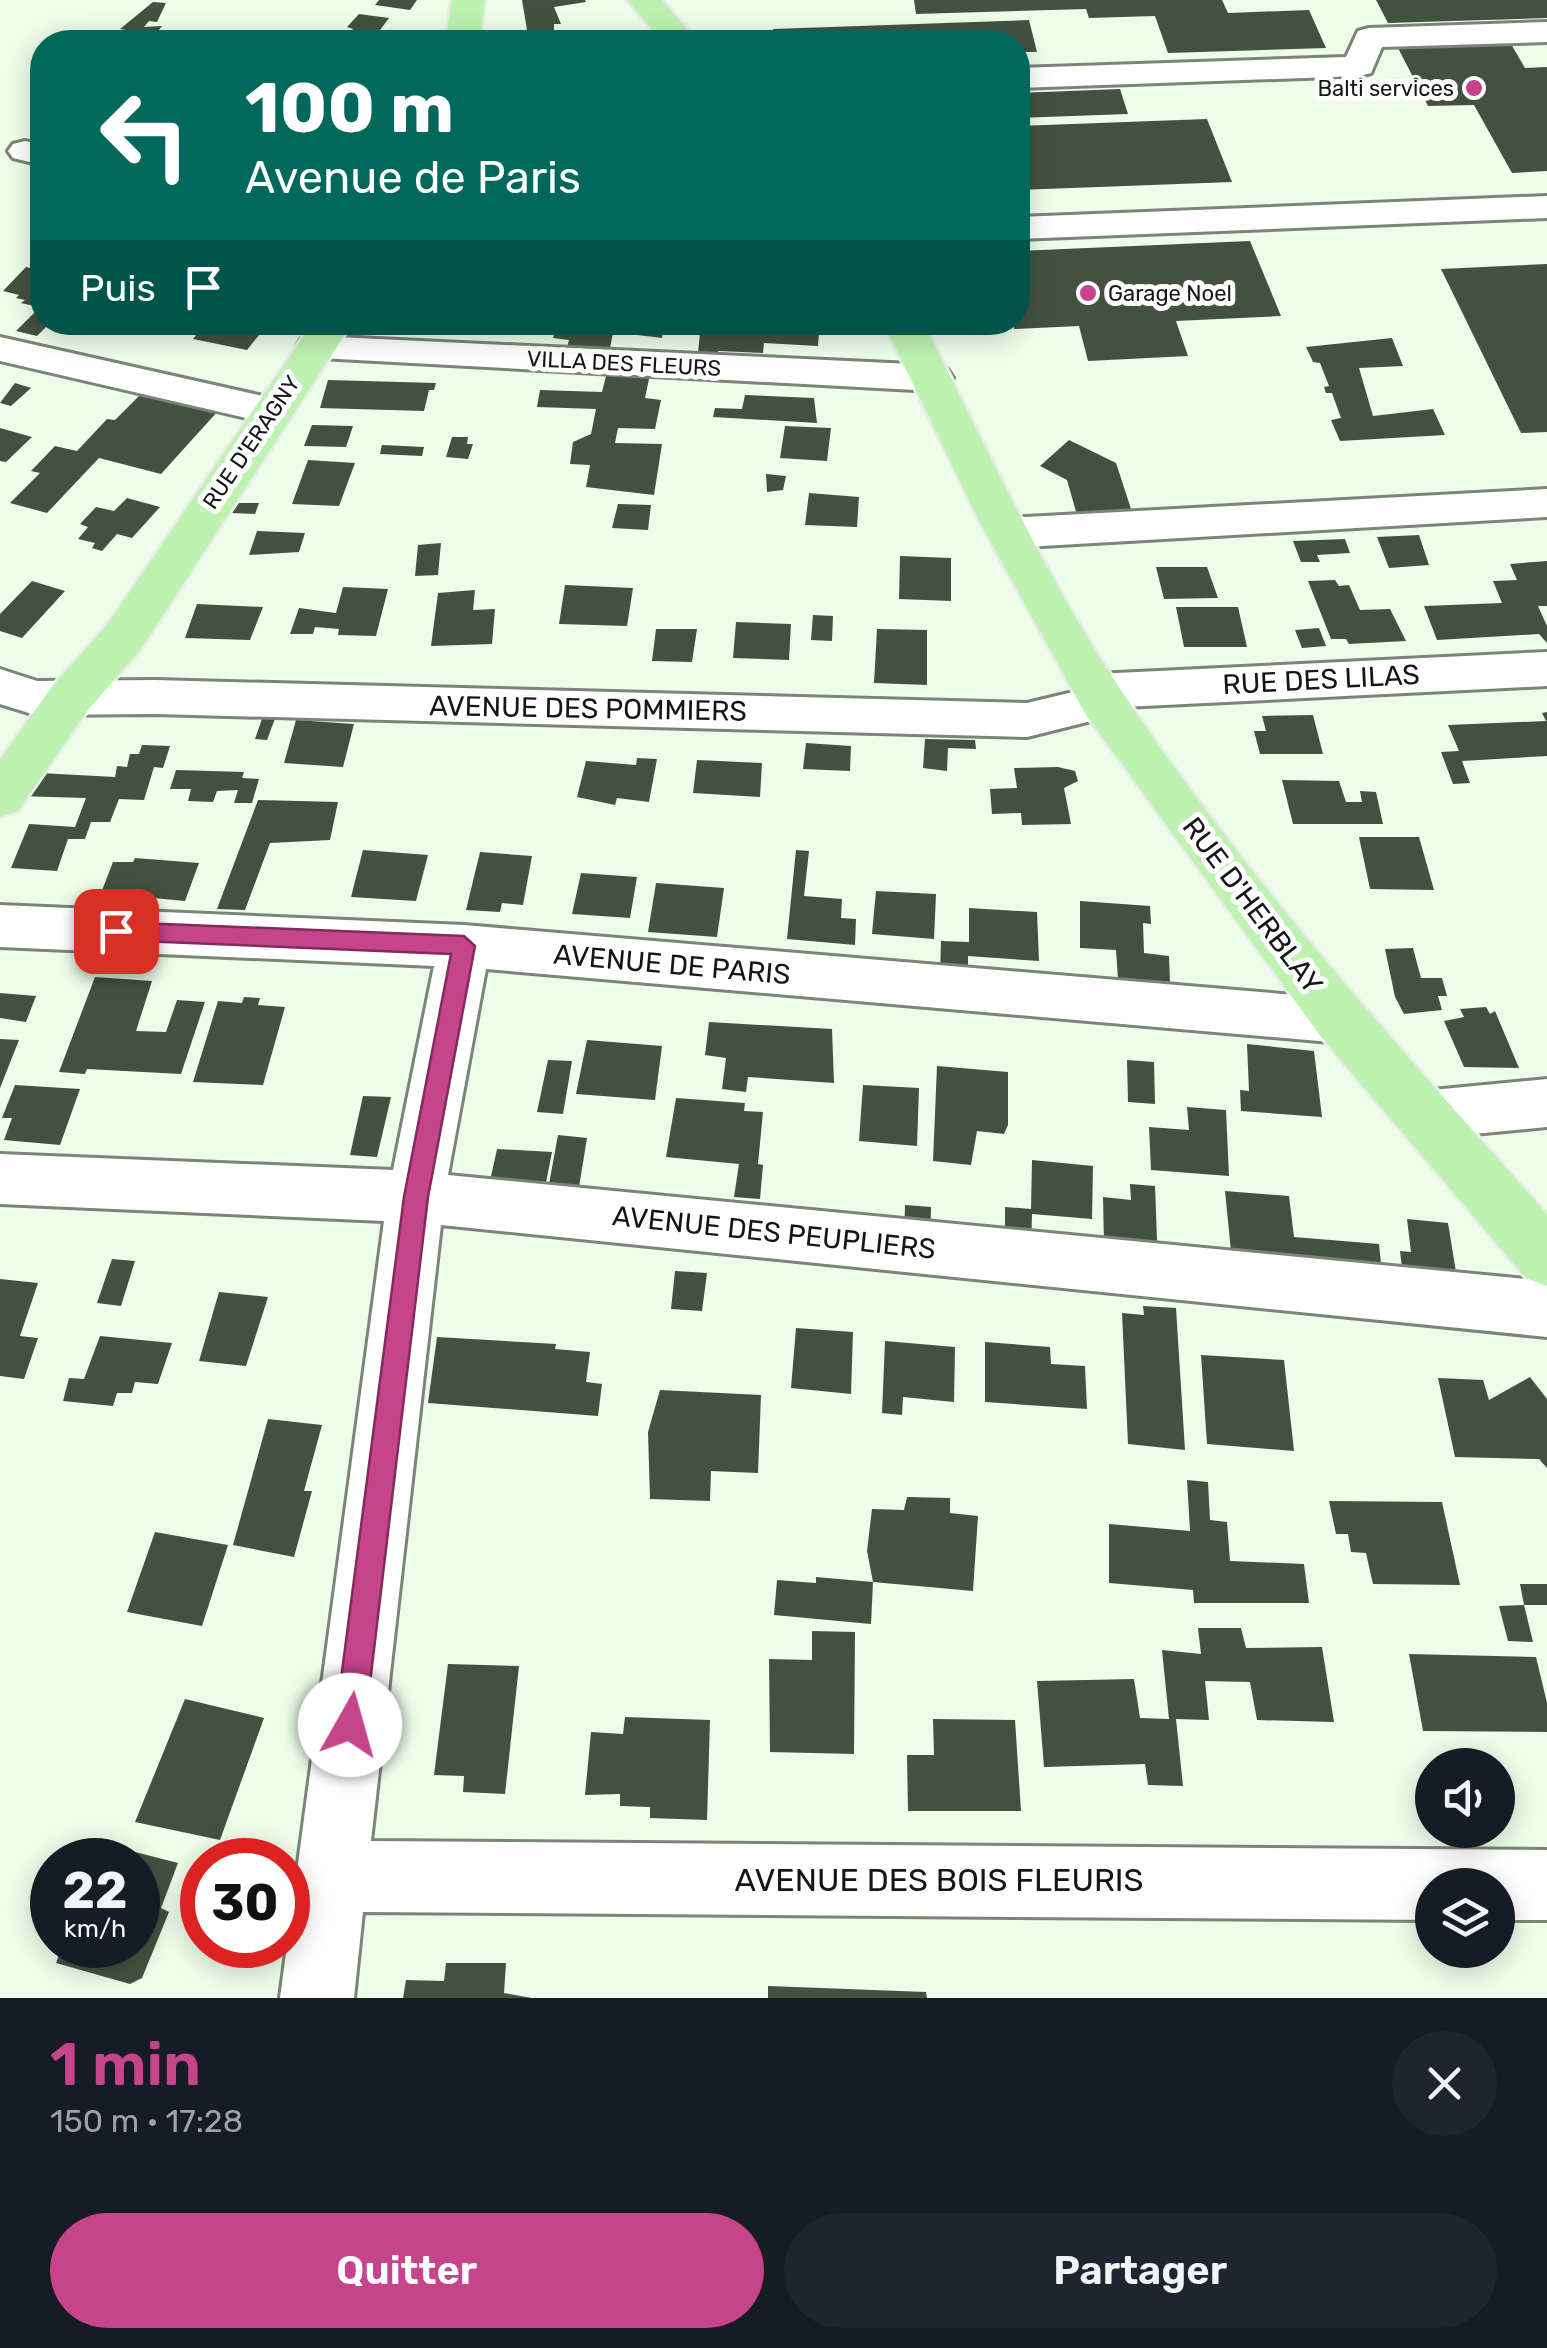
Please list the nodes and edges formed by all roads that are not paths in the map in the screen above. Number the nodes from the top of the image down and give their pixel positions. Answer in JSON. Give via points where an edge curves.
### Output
{"nodes":[{"id":1,"x":468,"y":0,"type":"edge"},
{"id":2,"x":644,"y":0,"type":"edge"},
{"id":3,"x":464,"y":30,"type":"edge"},
{"id":4,"x":670,"y":30,"type":"edge"},
{"id":5,"x":1547,"y":32,"type":"edge"},
{"id":6,"x":1030,"y":78,"type":"edge"},
{"id":7,"x":1547,"y":207,"type":"edge"},
{"id":8,"x":1030,"y":228,"type":"edge"},
{"id":9,"x":324,"y":335,"type":"edge"},
{"id":10,"x":910,"y":335,"type":"edge"},
{"id":11,"x":0,"y":350,"type":"edge"},
{"id":12,"x":933,"y":378,"type":"junction"},
{"id":13,"x":272,"y":411,"type":"junction"},
{"id":14,"x":1547,"y":503,"type":"edge"},
{"id":15,"x":1005,"y":527,"type":"junction"},
{"id":16,"x":1547,"y":669,"type":"edge"},
{"id":17,"x":0,"y":686,"type":"edge"},
{"id":18,"x":1100,"y":696,"type":"junction"},
{"id":19,"x":70,"y":697,"type":"junction"},
{"id":20,"x":0,"y":797,"type":"edge"},
{"id":21,"x":0,"y":926,"type":"edge"},
{"id":22,"x":464,"y":946,"type":"junction"},
{"id":23,"x":1342,"y":1022,"type":"junction"},
{"id":24,"x":1547,"y":1103,"type":"edge"},
{"id":25,"x":1422,"y":1114,"type":"junction"},
{"id":26,"x":0,"y":1179,"type":"edge"},
{"id":27,"x":416,"y":1197,"type":"junction"},
{"id":28,"x":1547,"y":1258,"type":"edge"},
{"id":29,"x":1547,"y":1309,"type":"edge"},
{"id":30,"x":331,"y":1876,"type":"junction"},
{"id":31,"x":1547,"y":1885,"type":"edge"},
{"id":32,"x":317,"y":1998,"type":"edge"}],
"edges":[{"from":1,"to":3,"type":"main road"},
{"from":2,"to":4,"type":"main road"},
{"from":5,"to":6,"type":"street","via":[[1369,38],[1359,66]]},
{"from":7,"to":8,"type":"street"},
{"from":9,"to":12,"type":"street","name":"VILLA DES FLEURS"},
{"from":9,"to":13,"type":"main road","name":"RUE D'ERAGNY"},
{"from":10,"to":12,"type":"main road","name":"RUE D'HERBLAY"},
{"from":11,"to":13,"type":"street"},
{"from":12,"to":15,"type":"main road","name":"RUE D'HERBLAY"},
{"from":13,"to":19,"type":"main road","name":"RUE D'ERAGNY","via":[[124,638]]},
{"from":14,"to":15,"type":"street"},
{"from":15,"to":18,"type":"main road","name":"RUE D'HERBLAY"},
{"from":16,"to":18,"type":"street","name":"RUE DES LILAS"},
{"from":17,"to":19,"type":"street","name":"AVENUE DES POMMIERS","via":[[35,698]]},
{"from":18,"to":19,"type":"street","name":"AVENUE DES POMMIERS","via":[[1026,720]]},
{"from":18,"to":23,"type":"main road","name":"RUE D'HERBLAY"},
{"from":19,"to":20,"type":"main road","name":"RUE D'ERAGNY"},
{"from":21,"to":22,"type":"street","name":"AVENUE DE PARIS"},
{"from":22,"to":23,"type":"street","name":"AVENUE DE PARIS"},
{"from":22,"to":27,"type":"street"},
{"from":23,"to":25,"type":"main road","name":"RUE D'HERBLAY"},
{"from":24,"to":25,"type":"street"},
{"from":25,"to":28,"type":"main road","name":"RUE D'HERBLAY"},
{"from":26,"to":27,"type":"street","name":"AVENUE DES PEUPLIERS"},
{"from":27,"to":29,"type":"street","name":"AVENUE DES PEUPLIERS"},
{"from":27,"to":30,"type":"street"},
{"from":30,"to":31,"type":"street","name":"AVENUE DES BOIS FLEURIS"},
{"from":30,"to":32,"type":"street"}]}
